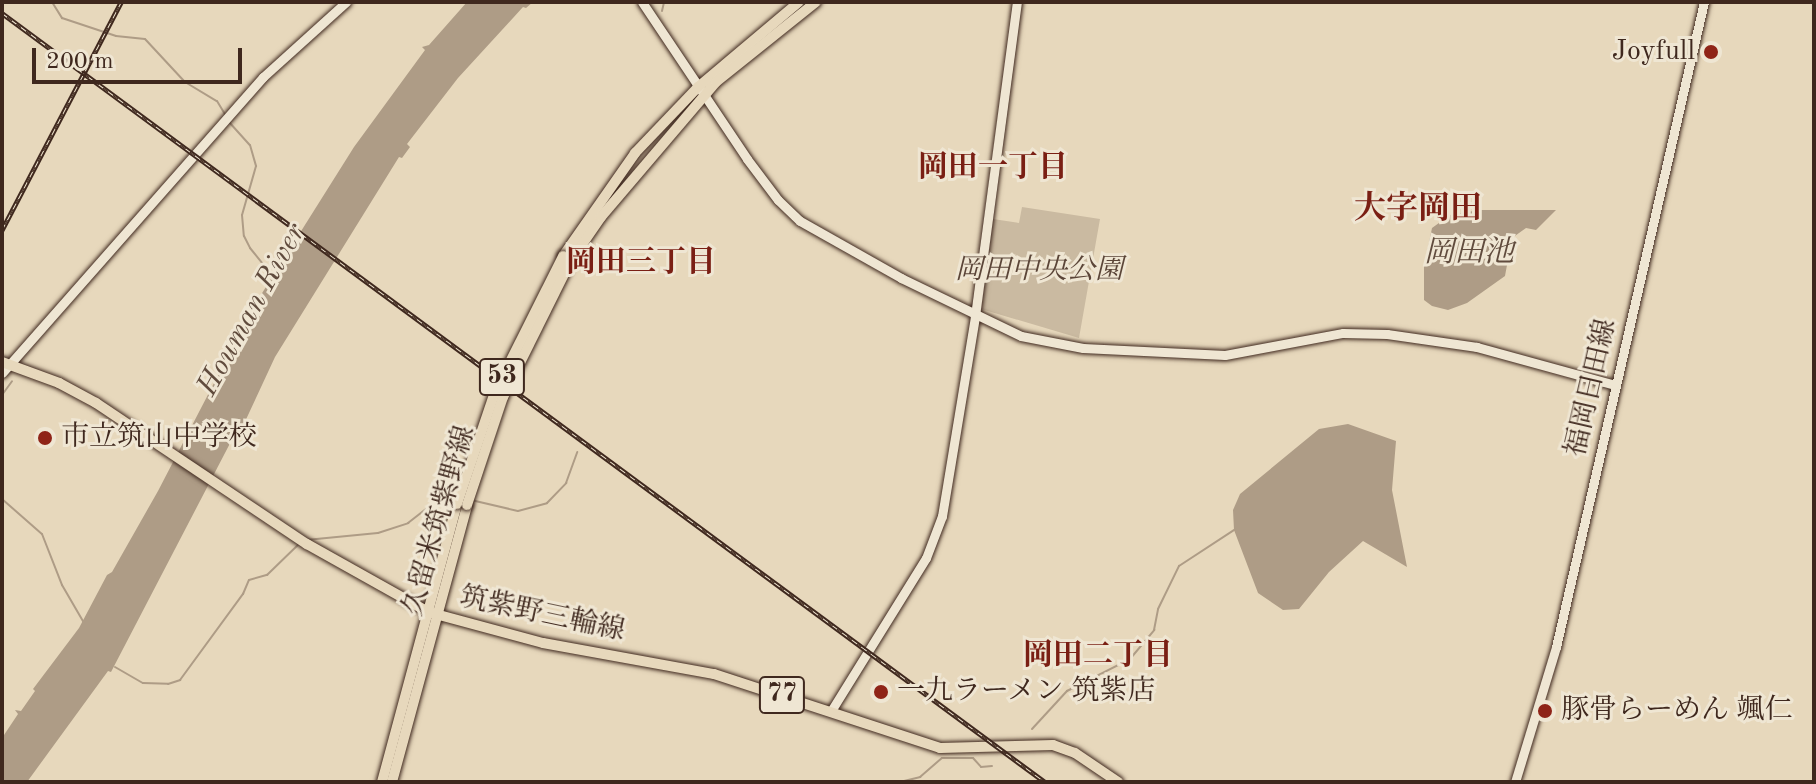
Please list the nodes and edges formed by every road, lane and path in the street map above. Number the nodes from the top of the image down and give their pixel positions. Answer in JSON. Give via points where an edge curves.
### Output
{"nodes":[{"id":1,"x":346,"y":2,"type":"edge"},
{"id":2,"x":642,"y":2,"type":"edge"},
{"id":3,"x":799,"y":2,"type":"edge"},
{"id":4,"x":816,"y":2,"type":"edge"},
{"id":5,"x":1017,"y":2,"type":"edge"},
{"id":6,"x":1704,"y":2,"type":"edge"},
{"id":7,"x":701,"y":91,"type":"junction"},
{"id":8,"x":975,"y":316,"type":"junction"},
{"id":9,"x":4,"y":367,"type":"edge"},
{"id":10,"x":1615,"y":385,"type":"junction"},
{"id":11,"x":432,"y":614,"type":"junction"},
{"id":12,"x":831,"y":711,"type":"junction"},
{"id":13,"x":382,"y":782,"type":"edge"},
{"id":14,"x":392,"y":782,"type":"edge"},
{"id":15,"x":1118,"y":782,"type":"edge"},
{"id":16,"x":1515,"y":782,"type":"edge"}],
"edges":[{"from":1,"to":9,"type":"street","via":[[263,77]]},
{"from":2,"to":7,"type":"street"},
{"from":3,"to":7,"type":"main road","name":"久留米筑紫野線","number":"53"},
{"from":4,"to":7,"type":"main road","name":"久留米筑紫野線","number":"53"},
{"from":5,"to":8,"type":"street"},
{"from":6,"to":10,"type":"street","name":"福岡日田線"},
{"from":7,"to":8,"type":"street","via":[[778,200],[800,221]]},
{"from":7,"to":11,"type":"main road","name":"久留米筑紫野線","number":"53","bridge":true,"via":[[566,259],[503,397],[462,505]]},
{"from":8,"to":10,"type":"street","via":[[1047,343],[1175,354],[1225,355],[1333,334],[1387,334],[1477,347]]},
{"from":8,"to":12,"type":"street","via":[[934,540]]},
{"from":9,"to":11,"type":"main road","name":"筑紫野三輪線","number":"77","via":[[79,393],[307,544]]},
{"from":10,"to":16,"type":"street","name":"福岡日田線","via":[[1556,647]]},
{"from":11,"to":12,"type":"main road","name":"筑紫野三輪線","number":"77","via":[[543,643],[714,674]]},
{"from":11,"to":13,"type":"main road","name":"久留米筑紫野線","number":"53"},
{"from":11,"to":14,"type":"main road","name":"久留米筑紫野線","number":"53"},
{"from":12,"to":15,"type":"main road","name":"筑紫野三輪線","number":"77","via":[[940,748],[1053,745]]}]}
